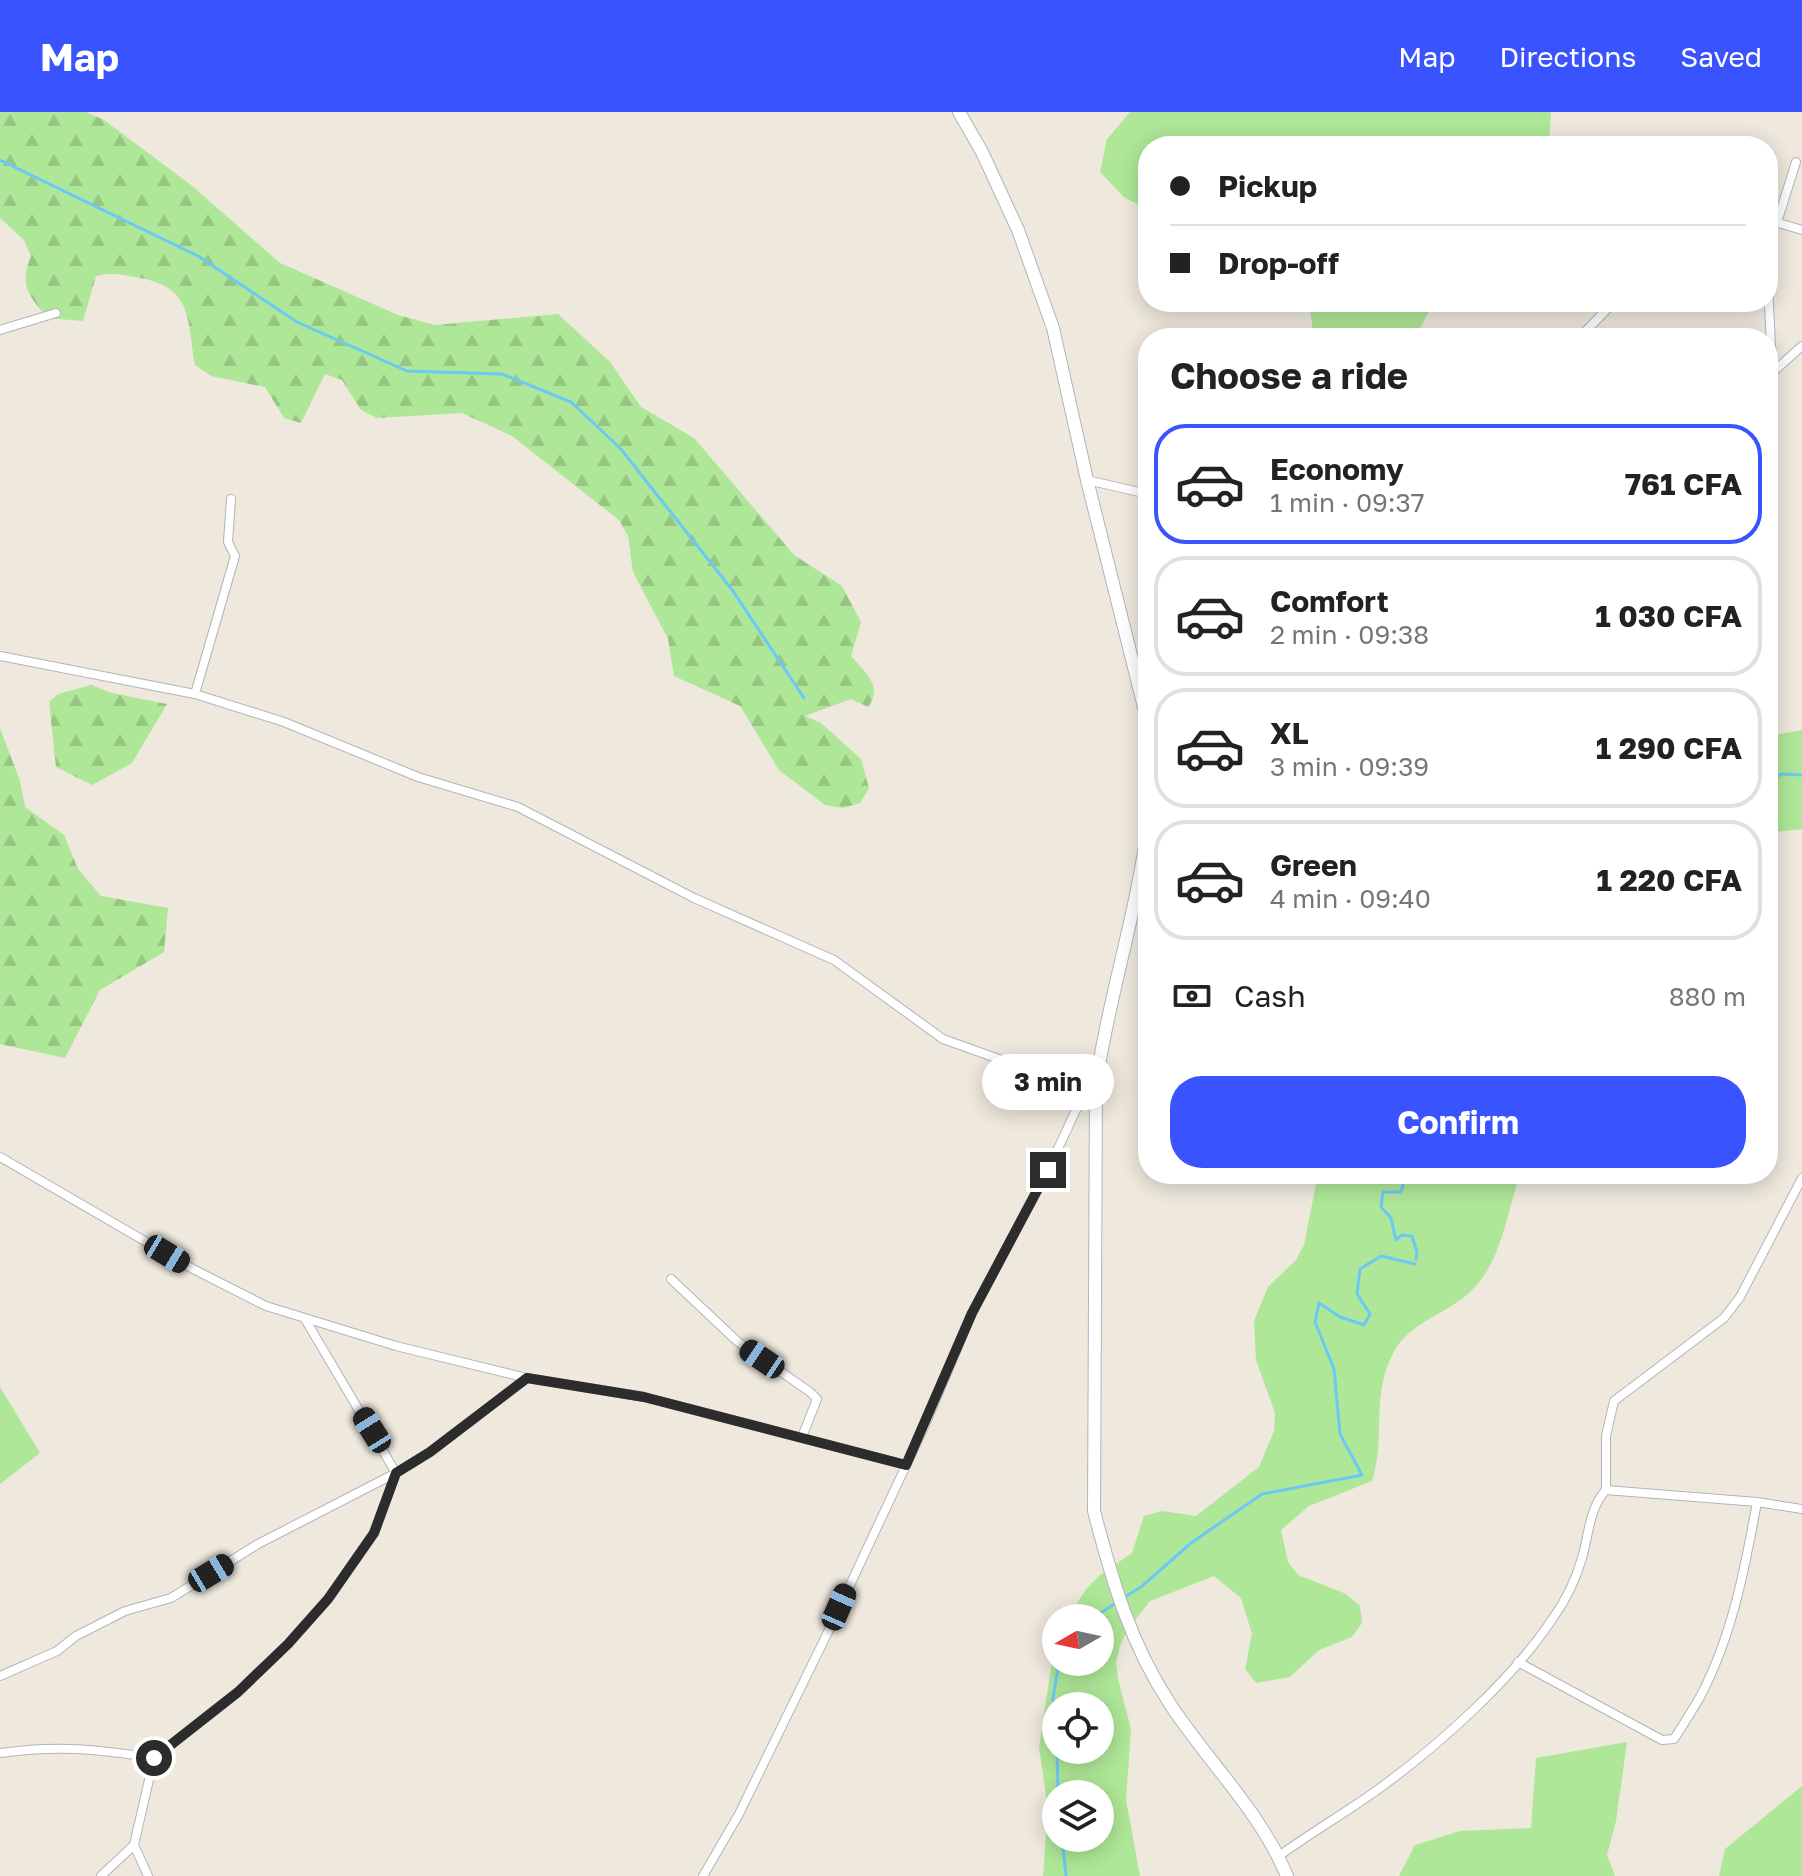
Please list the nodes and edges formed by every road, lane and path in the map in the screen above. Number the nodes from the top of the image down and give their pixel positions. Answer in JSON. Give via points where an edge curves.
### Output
{"nodes":[{"id":1,"x":959,"y":112,"type":"edge"},
{"id":2,"x":1796,"y":162,"type":"dead end"},
{"id":3,"x":1778,"y":208,"type":"edge"},
{"id":4,"x":1778,"y":224,"type":"edge"},
{"id":5,"x":1802,"y":230,"type":"edge"},
{"id":6,"x":1604,"y":312,"type":"edge"},
{"id":7,"x":56,"y":313,"type":"dead end"},
{"id":8,"x":1589,"y":328,"type":"edge"},
{"id":9,"x":0,"y":330,"type":"edge"},
{"id":10,"x":1802,"y":346,"type":"edge"},
{"id":11,"x":1778,"y":368,"type":"edge"},
{"id":12,"x":1087,"y":480,"type":"junction"},
{"id":13,"x":1138,"y":492,"type":"edge"},
{"id":14,"x":231,"y":499,"type":"dead end"},
{"id":15,"x":0,"y":656,"type":"edge"},
{"id":16,"x":1138,"y":683,"type":"edge"},
{"id":17,"x":195,"y":694,"type":"junction"},
{"id":18,"x":1138,"y":884,"type":"edge"},
{"id":19,"x":1096,"y":1083,"type":"junction"},
{"id":20,"x":0,"y":1157,"type":"edge"},
{"id":21,"x":1802,"y":1178,"type":"edge"},
{"id":22,"x":671,"y":1279,"type":"dead end"},
{"id":23,"x":304,"y":1319,"type":"junction"},
{"id":24,"x":527,"y":1378,"type":"junction"},
{"id":25,"x":802,"y":1437,"type":"junction"},
{"id":26,"x":906,"y":1465,"type":"junction"},
{"id":27,"x":396,"y":1473,"type":"junction"},
{"id":28,"x":1606,"y":1490,"type":"junction"},
{"id":29,"x":1757,"y":1502,"type":"junction"},
{"id":30,"x":1802,"y":1509,"type":"edge"},
{"id":31,"x":1518,"y":1662,"type":"junction"},
{"id":32,"x":0,"y":1676,"type":"edge"},
{"id":33,"x":0,"y":1753,"type":"edge"},
{"id":34,"x":154,"y":1758,"type":"junction"},
{"id":35,"x":134,"y":1845,"type":"junction"},
{"id":36,"x":1279,"y":1856,"type":"junction"},
{"id":37,"x":101,"y":1876,"type":"edge"},
{"id":38,"x":148,"y":1876,"type":"edge"},
{"id":39,"x":703,"y":1876,"type":"edge"},
{"id":40,"x":1287,"y":1876,"type":"edge"}],
"edges":[{"from":1,"to":12,"type":"street","via":[[1018,230],[1053,328]]},
{"from":2,"to":3,"type":"street"},
{"from":4,"to":5,"type":"street"},
{"from":6,"to":8,"type":"street"},
{"from":7,"to":9,"type":"street"},
{"from":10,"to":11,"type":"street"},
{"from":12,"to":13,"type":"street"},
{"from":12,"to":16,"type":"street"},
{"from":14,"to":17,"type":"street","via":[[228,542],[235,556]]},
{"from":15,"to":17,"type":"street"},
{"from":17,"to":19,"type":"street","via":[[284,722],[418,777],[518,807],[694,898],[834,960],[943,1039],[1010,1063]]},
{"from":18,"to":19,"type":"street"},
{"from":19,"to":26,"type":"street","via":[[1076,1110],[972,1313]]},
{"from":19,"to":36,"type":"street","via":[[1094,1511],[1135,1644],[1169,1703]]},
{"from":20,"to":23,"type":"street","via":[[193,1269]]},
{"from":21,"to":28,"type":"street","via":[[1724,1318],[1614,1401],[1606,1436]]},
{"from":22,"to":25,"type":"street","via":[[738,1342],[817,1399]]},
{"from":23,"to":24,"type":"street"},
{"from":23,"to":27,"type":"street"},
{"from":24,"to":25,"type":"street","via":[[644,1397]]},
{"from":24,"to":27,"type":"street"},
{"from":25,"to":26,"type":"street"},
{"from":26,"to":39,"type":"street","via":[[739,1814]]},
{"from":27,"to":32,"type":"street","via":[[258,1544],[171,1598],[125,1611],[57,1651]]},
{"from":27,"to":34,"type":"street","via":[[374,1533],[328,1599],[238,1692]]},
{"from":28,"to":29,"type":"street"},
{"from":28,"to":31,"type":"street","via":[[1598,1499],[1567,1597]]},
{"from":29,"to":30,"type":"street"},
{"from":29,"to":31,"type":"street","via":[[1743,1579],[1721,1645],[1701,1695],[1674,1739],[1662,1740]]},
{"from":31,"to":36,"type":"street","via":[[1455,1728]]},
{"from":33,"to":34,"type":"street","via":[[93,1748]]},
{"from":34,"to":35,"type":"street"},
{"from":35,"to":37,"type":"street"},
{"from":35,"to":38,"type":"street"},
{"from":36,"to":40,"type":"street"}]}
